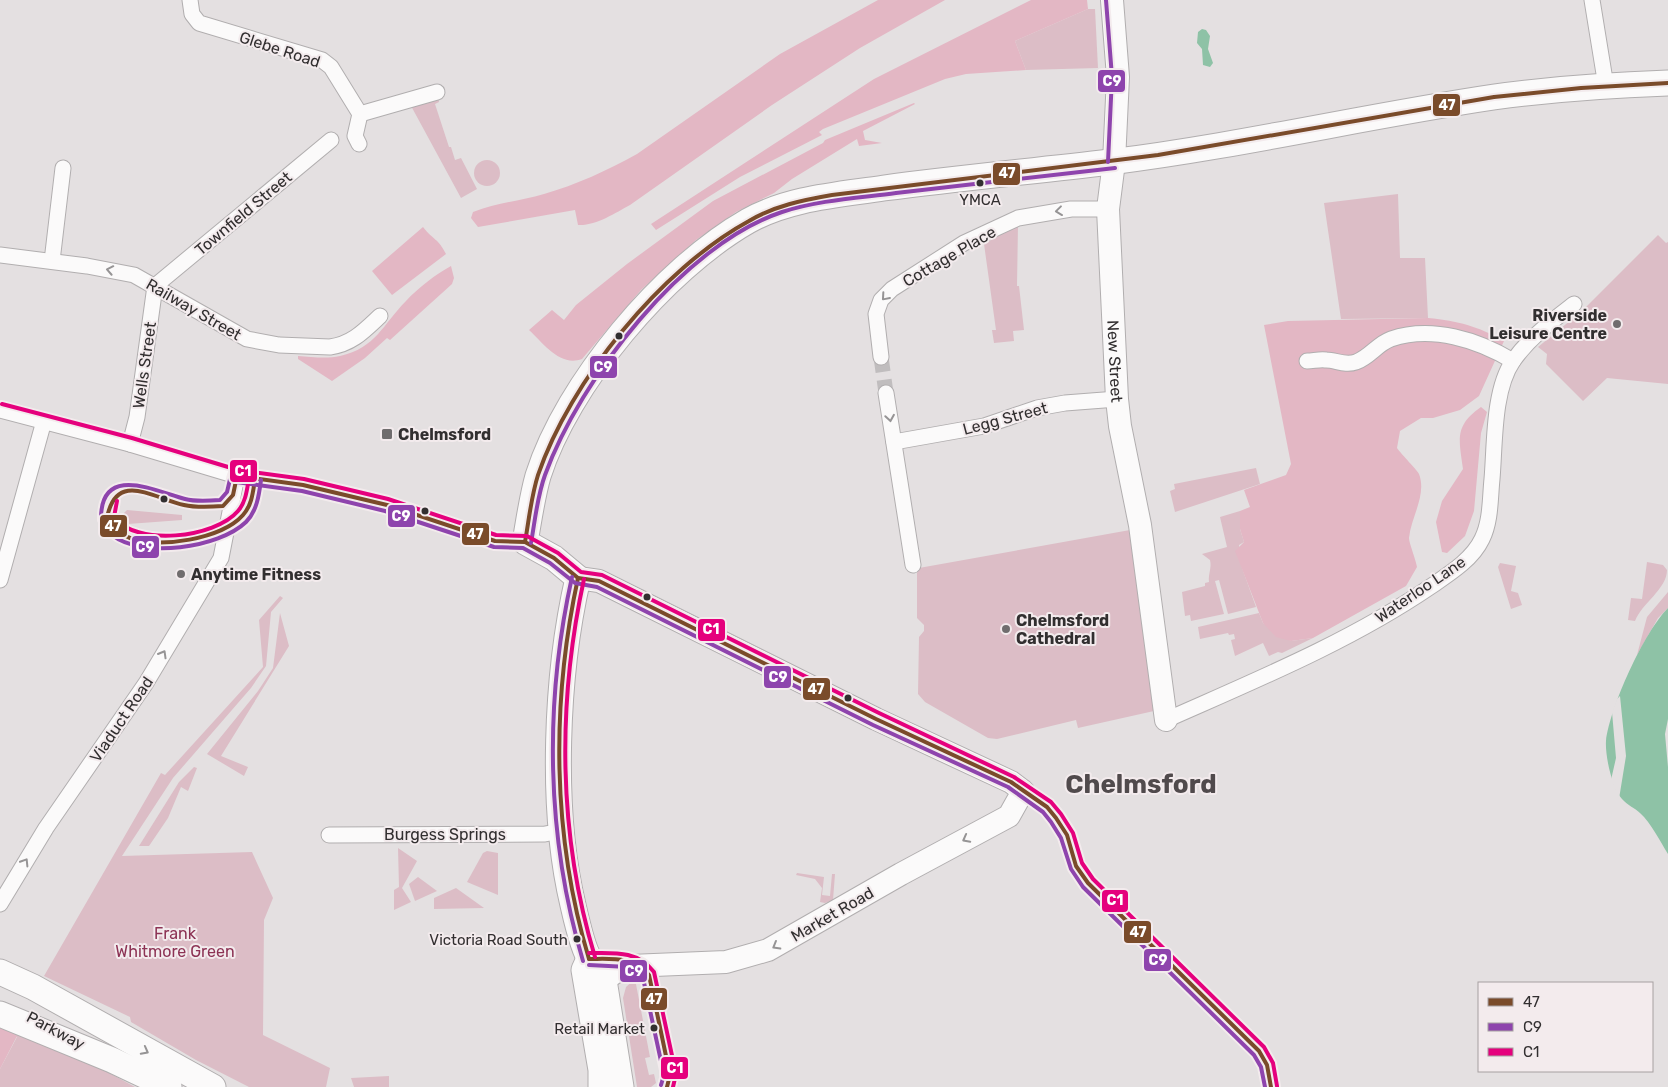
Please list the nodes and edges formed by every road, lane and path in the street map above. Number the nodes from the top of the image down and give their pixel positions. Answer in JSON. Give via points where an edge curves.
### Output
{"nodes":[{"id":1,"x":190,"y":0,"type":"edge"},
{"id":2,"x":1112,"y":0,"type":"edge"},
{"id":3,"x":1592,"y":0,"type":"edge"},
{"id":4,"x":1668,"y":83,"type":"edge"},
{"id":5,"x":1606,"y":86,"type":"junction"},
{"id":6,"x":437,"y":92,"type":"dead end"},
{"id":7,"x":360,"y":114,"type":"junction"},
{"id":8,"x":330,"y":140,"type":"dead end"},
{"id":9,"x":359,"y":144,"type":"dead end"},
{"id":10,"x":1114,"y":162,"type":"junction"},
{"id":11,"x":63,"y":168,"type":"dead end"},
{"id":12,"x":1108,"y":209,"type":"junction"},
{"id":13,"x":0,"y":255,"type":"edge"},
{"id":14,"x":52,"y":261,"type":"junction"},
{"id":15,"x":155,"y":286,"type":"junction"},
{"id":16,"x":1574,"y":304,"type":"dead end"},
{"id":17,"x":380,"y":316,"type":"dead end"},
{"id":18,"x":881,"y":357,"type":"tunnel mouth"},
{"id":19,"x":1306,"y":361,"type":"dead end"},
{"id":20,"x":1513,"y":361,"type":"junction"},
{"id":21,"x":886,"y":393,"type":"tunnel mouth"},
{"id":22,"x":1117,"y":399,"type":"junction"},
{"id":23,"x":0,"y":410,"type":"edge"},
{"id":24,"x":44,"y":421,"type":"junction"},
{"id":25,"x":894,"y":442,"type":"junction"},
{"id":26,"x":130,"y":444,"type":"junction"},
{"id":27,"x":237,"y":476,"type":"junction"},
{"id":28,"x":256,"y":480,"type":"junction"},
{"id":29,"x":308,"y":486,"type":"tunnel mouth"},
{"id":30,"x":354,"y":498,"type":"tunnel mouth"},
{"id":31,"x":226,"y":528,"type":"junction"},
{"id":32,"x":525,"y":542,"type":"junction"},
{"id":33,"x":913,"y":565,"type":"dead end"},
{"id":34,"x":578,"y":578,"type":"junction"},
{"id":35,"x":0,"y":580,"type":"edge"},
{"id":36,"x":1166,"y":720,"type":"joint"},
{"id":37,"x":1023,"y":791,"type":"junction"},
{"id":38,"x":561,"y":831,"type":"junction"},
{"id":39,"x":329,"y":835,"type":"dead end"},
{"id":40,"x":0,"y":904,"type":"edge"},
{"id":41,"x":589,"y":959,"type":"junction"},
{"id":42,"x":640,"y":965,"type":"junction"},
{"id":43,"x":0,"y":972,"type":"edge"},
{"id":44,"x":604,"y":980,"type":"junction"},
{"id":45,"x":0,"y":986,"type":"edge"},
{"id":46,"x":0,"y":1000,"type":"edge"},
{"id":47,"x":0,"y":1014,"type":"edge"},
{"id":48,"x":102,"y":1027,"type":"junction"},
{"id":49,"x":112,"y":1060,"type":"junction"},
{"id":50,"x":169,"y":1087,"type":"edge"},
{"id":51,"x":213,"y":1087,"type":"edge"},
{"id":52,"x":601,"y":1087,"type":"edge"},
{"id":53,"x":621,"y":1087,"type":"edge"},
{"id":54,"x":1271,"y":1087,"type":"edge"}],
"edges":[{"from":1,"to":7,"type":"street","name":"Glebe Road","via":[[192,14],[199,23],[322,60],[331,67]]},
{"from":2,"to":10,"type":"street","name":"New Street","via":[[1118,77]]},
{"from":3,"to":5,"type":"street"},
{"from":4,"to":5,"type":"main road"},
{"from":5,"to":10,"type":"main road","via":[[1482,99]]},
{"from":6,"to":7,"type":"street"},
{"from":7,"to":9,"type":"street","via":[[355,136]]},
{"from":8,"to":15,"type":"street","name":"Townfield Street"},
{"from":10,"to":12,"type":"street","name":"New Street"},
{"from":10,"to":32,"type":"main road","via":[[815,198],[767,211],[728,234],[693,260],[657,294],[592,372],[546,457]]},
{"from":11,"to":14,"type":"street"},
{"from":12,"to":18,"type":"street","name":"Cottage Place","one_way":true,"via":[[1071,209],[1018,218],[964,243],[892,289],[881,300],[876,314]]},
{"from":12,"to":22,"type":"street","name":"New Street"},
{"from":13,"to":14,"type":"street","name":"Railway Street"},
{"from":15,"to":14,"type":"street","name":"Railway Street","one_way":true,"via":[[126,273]]},
{"from":15,"to":17,"type":"street","name":"Railway Street","via":[[247,339],[262,344],[339,346],[358,336]]},
{"from":15,"to":26,"type":"street","name":"Wells Street","via":[[137,417]]},
{"from":16,"to":20,"type":"street","name":"Waterloo Lane","via":[[1536,335]]},
{"from":19,"to":20,"type":"street","via":[[1355,362],[1392,338],[1436,335],[1456,336],[1475,342]]},
{"from":20,"to":36,"type":"street","name":"Waterloo Lane","via":[[1499,399],[1488,521],[1477,548],[1467,559],[1412,599],[1366,626]]},
{"from":21,"to":25,"type":"street","one_way":true},
{"from":22,"to":25,"type":"street","name":"Legg Street","via":[[1046,406],[984,426]]},
{"from":22,"to":36,"type":"street","name":"New Street","via":[[1140,525]]},
{"from":23,"to":24,"type":"street"},
{"from":24,"to":26,"type":"street"},
{"from":24,"to":35,"type":"street"},
{"from":25,"to":33,"type":"street"},
{"from":26,"to":27,"type":"street"},
{"from":27,"to":28,"type":"street"},
{"from":27,"to":31,"type":"street","name":"Viaduct Road"},
{"from":28,"to":29,"type":"street"},
{"from":28,"to":31,"type":"street","via":[[245,513]]},
{"from":30,"to":32,"type":"street","via":[[388,505],[495,541]]},
{"from":40,"to":31,"type":"street","name":"Viaduct Road","one_way":true,"via":[[46,828],[146,683],[200,595],[223,553]]},
{"from":32,"to":34,"type":"main road","via":[[554,558]]},
{"from":34,"to":37,"type":"street","via":[[600,581],[876,719],[1011,782]]},
{"from":34,"to":38,"type":"main road","via":[[565,650],[560,743]]},
{"from":37,"to":42,"type":"street","name":"Market Road","one_way":true,"via":[[1009,816],[760,954],[718,963]]},
{"from":37,"to":54,"type":"street","via":[[1047,807],[1062,827],[1076,866],[1088,883],[1254,1046],[1264,1058]]},
{"from":38,"to":39,"type":"street","name":"Burgess Springs","via":[[545,834]]},
{"from":38,"to":41,"type":"main road","via":[[573,906]]},
{"from":41,"to":42,"type":"street","name":"Market Road","via":[[628,959]]},
{"from":41,"to":44,"type":"main road","via":[[600,968]]},
{"from":41,"to":52,"type":"main road","via":[[584,970]]},
{"from":42,"to":44,"type":"street","name":"Market Road","via":[[620,969]]},
{"from":43,"to":48,"type":"main road","name":"Parkway"},
{"from":44,"to":53,"type":"main road"},
{"from":45,"to":48,"type":"main road","name":"Parkway"},
{"from":46,"to":49,"type":"main road","name":"Parkway"},
{"from":47,"to":49,"type":"main road","name":"Parkway"},
{"from":48,"to":51,"type":"main road","name":"Parkway","one_way":true},
{"from":49,"to":50,"type":"main road","name":"Parkway"}]}
